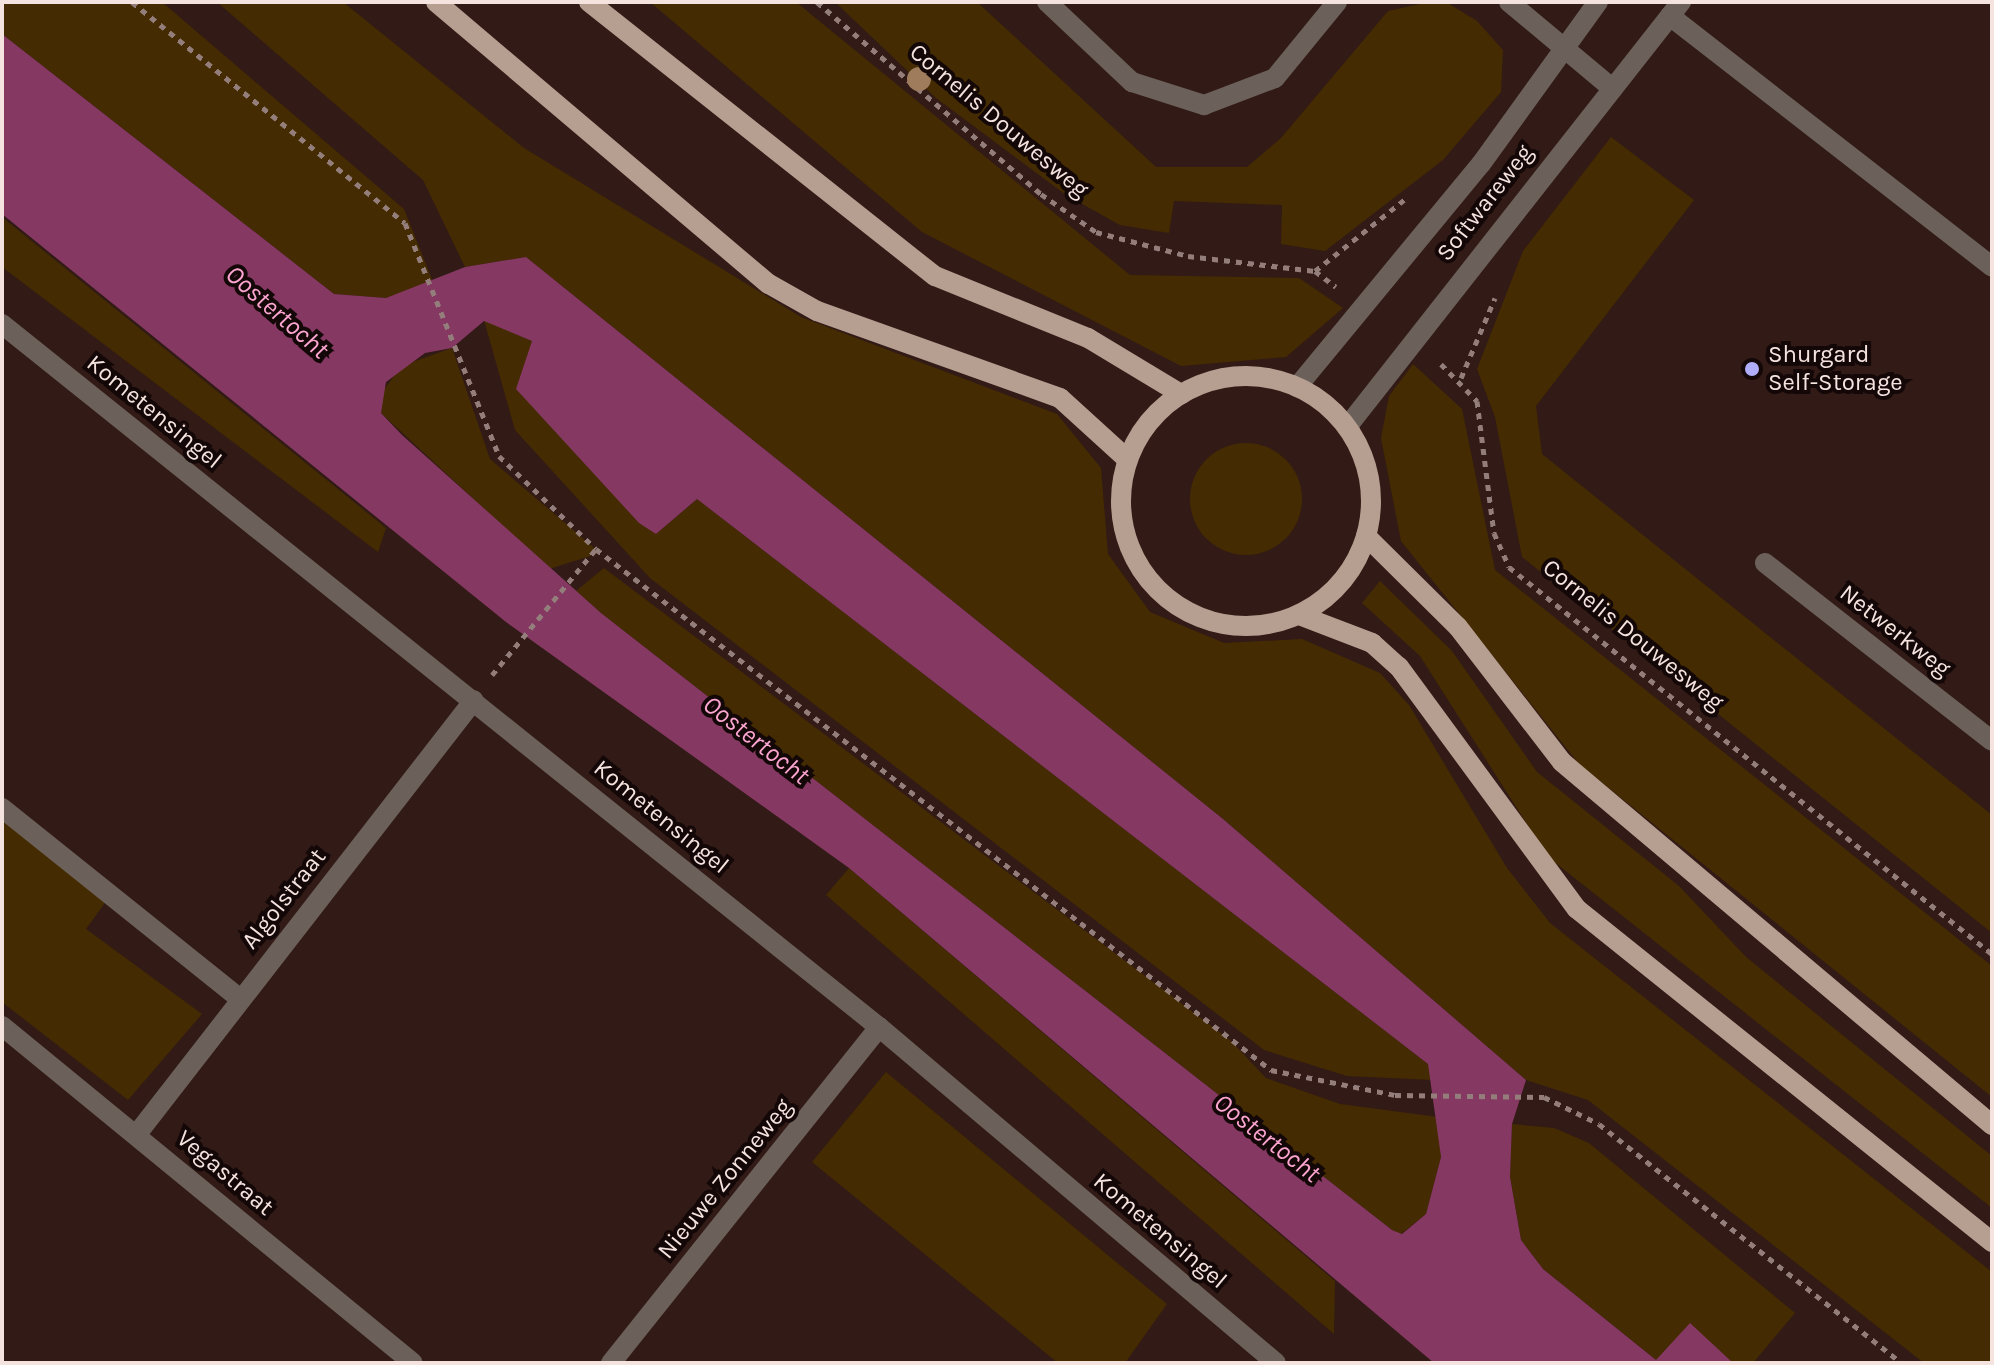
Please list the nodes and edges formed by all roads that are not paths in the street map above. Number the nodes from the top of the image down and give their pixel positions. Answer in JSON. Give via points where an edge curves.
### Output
{"nodes":[{"id":1,"x":436,"y":2,"type":"edge"},
{"id":2,"x":589,"y":2,"type":"edge"},
{"id":3,"x":1047,"y":2,"type":"edge"},
{"id":4,"x":1337,"y":2,"type":"edge"},
{"id":5,"x":1509,"y":2,"type":"edge"},
{"id":6,"x":1598,"y":2,"type":"edge"},
{"id":7,"x":1676,"y":9,"type":"edge"},
{"id":8,"x":1563,"y":46,"type":"junction"},
{"id":9,"x":1612,"y":88,"type":"junction"},
{"id":10,"x":1992,"y":267,"type":"edge"},
{"id":11,"x":2,"y":324,"type":"edge"},
{"id":12,"x":1297,"y":387,"type":"junction"},
{"id":13,"x":1181,"y":394,"type":"junction"},
{"id":14,"x":1347,"y":427,"type":"junction"},
{"id":15,"x":1127,"y":459,"type":"junction"},
{"id":16,"x":1366,"y":536,"type":"junction"},
{"id":17,"x":1765,"y":563,"type":"dead end"},
{"id":18,"x":1299,"y":615,"type":"junction"},
{"id":19,"x":474,"y":700,"type":"junction"},
{"id":20,"x":1992,"y":741,"type":"edge"},
{"id":21,"x":2,"y":808,"type":"edge"},
{"id":22,"x":239,"y":998,"type":"junction"},
{"id":23,"x":2,"y":1026,"type":"edge"},
{"id":24,"x":879,"y":1027,"type":"junction"},
{"id":25,"x":1992,"y":1125,"type":"edge"},
{"id":26,"x":137,"y":1134,"type":"junction"},
{"id":27,"x":1992,"y":1242,"type":"edge"},
{"id":28,"x":413,"y":1363,"type":"edge"},
{"id":29,"x":611,"y":1363,"type":"edge"},
{"id":30,"x":1276,"y":1363,"type":"edge"}],
"edges":[{"from":1,"to":15,"type":"main road","via":[[769,284],[817,311],[1060,398]]},
{"from":2,"to":13,"type":"main road","via":[[935,276],[1088,338]]},
{"from":3,"to":4,"type":"street","via":[[1132,82],[1204,105],[1275,78]]},
{"from":5,"to":8,"type":"street"},
{"from":6,"to":8,"type":"street","name":"Softwareweg"},
{"from":7,"to":9,"type":"street","name":"Softwareweg"},
{"from":7,"to":10,"type":"street","name":"Softwareweg"},
{"from":8,"to":9,"type":"street"},
{"from":8,"to":12,"type":"street","name":"Softwareweg","via":[[1481,164]]},
{"from":9,"to":14,"type":"street","name":"Softwareweg"},
{"from":11,"to":19,"type":"street","name":"Kometensingel"},
{"from":12,"to":13,"type":"main road","via":[[1232,377]]},
{"from":12,"to":14,"type":"main road"},
{"from":13,"to":15,"type":"main road","via":[[1145,428]]},
{"from":14,"to":16,"type":"main road","via":[[1367,468]]},
{"from":15,"to":18,"type":"main road","via":[[1124,531],[1138,566],[1161,594],[1227,625]]},
{"from":16,"to":18,"type":"main road","via":[[1338,583]]},
{"from":16,"to":25,"type":"main road","via":[[1458,627],[1562,762]]},
{"from":17,"to":20,"type":"street","name":"Netwerkweg"},
{"from":18,"to":27,"type":"main road","via":[[1372,643],[1399,667],[1577,909]]},
{"from":19,"to":22,"type":"street","name":"Algolstraat"},
{"from":19,"to":24,"type":"street","name":"Kometensingel"},
{"from":21,"to":22,"type":"street"},
{"from":22,"to":26,"type":"street","name":"Algolstraat"},
{"from":23,"to":26,"type":"street","name":"Vegastraat"},
{"from":24,"to":29,"type":"street","name":"Nieuwe Zonneweg"},
{"from":24,"to":30,"type":"street","name":"Kometensingel"},
{"from":26,"to":28,"type":"street","name":"Vegastraat"}]}
